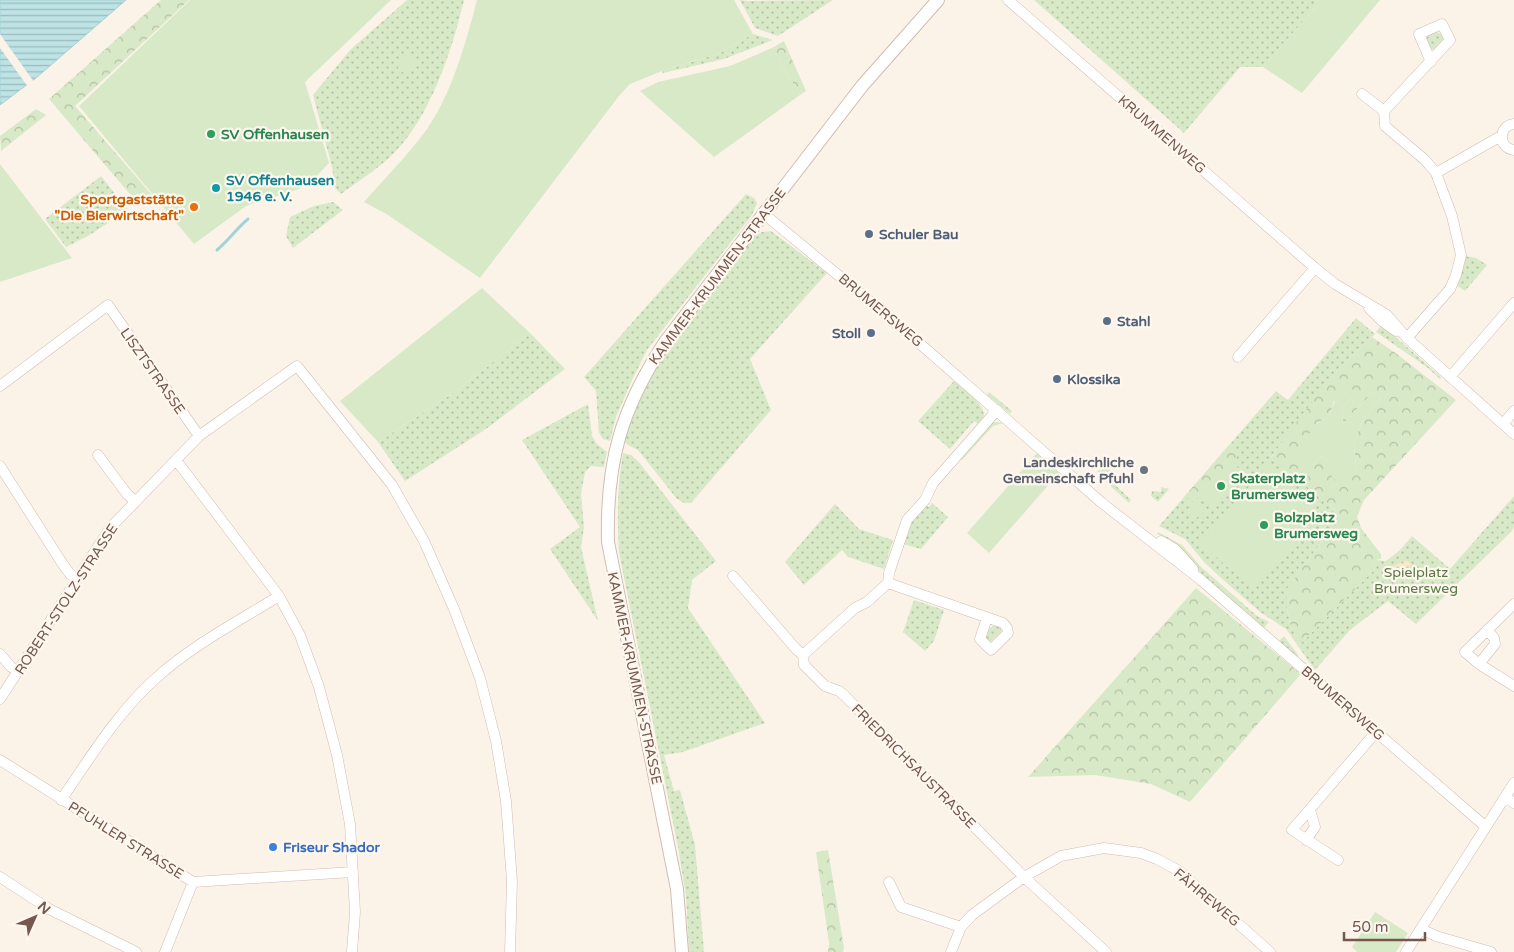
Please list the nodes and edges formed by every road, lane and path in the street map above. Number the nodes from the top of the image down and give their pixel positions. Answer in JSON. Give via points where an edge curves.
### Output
{"nodes":[{"id":1,"x":938,"y":0,"type":"edge"},
{"id":2,"x":1008,"y":0,"type":"edge"},
{"id":3,"x":1431,"y":62,"type":"dead end"},
{"id":4,"x":1362,"y":94,"type":"dead end"},
{"id":5,"x":1384,"y":112,"type":"junction"},
{"id":6,"x":1514,"y":124,"type":"edge"},
{"id":7,"x":1501,"y":136,"type":"junction"},
{"id":8,"x":1514,"y":150,"type":"edge"},
{"id":9,"x":1436,"y":173,"type":"junction"},
{"id":10,"x":763,"y":213,"type":"junction"},
{"id":11,"x":1315,"y":268,"type":"junction"},
{"id":12,"x":1514,"y":303,"type":"edge"},
{"id":13,"x":1408,"y":338,"type":"junction"},
{"id":14,"x":1238,"y":357,"type":"dead end"},
{"id":15,"x":1450,"y":378,"type":"junction"},
{"id":16,"x":0,"y":386,"type":"edge"},
{"id":17,"x":997,"y":410,"type":"junction"},
{"id":18,"x":1514,"y":411,"type":"edge"},
{"id":19,"x":1503,"y":424,"type":"junction"},
{"id":20,"x":1514,"y":434,"type":"edge"},
{"id":21,"x":200,"y":436,"type":"junction"},
{"id":22,"x":98,"y":455,"type":"dead end"},
{"id":23,"x":176,"y":460,"type":"junction"},
{"id":24,"x":0,"y":466,"type":"edge"},
{"id":25,"x":135,"y":501,"type":"junction"},
{"id":26,"x":733,"y":576,"type":"dead end"},
{"id":27,"x":76,"y":578,"type":"junction"},
{"id":28,"x":888,"y":583,"type":"junction"},
{"id":29,"x":279,"y":596,"type":"junction"},
{"id":30,"x":1514,"y":604,"type":"edge"},
{"id":31,"x":987,"y":618,"type":"dead end"},
{"id":32,"x":1487,"y":630,"type":"junction"},
{"id":33,"x":0,"y":654,"type":"edge"},
{"id":34,"x":802,"y":655,"type":"junction"},
{"id":35,"x":1479,"y":664,"type":"junction"},
{"id":36,"x":18,"y":671,"type":"junction"},
{"id":37,"x":1514,"y":686,"type":"edge"},
{"id":38,"x":0,"y":699,"type":"edge"},
{"id":39,"x":1376,"y":732,"type":"junction"},
{"id":40,"x":0,"y":760,"type":"edge"},
{"id":41,"x":1514,"y":783,"type":"edge"},
{"id":42,"x":61,"y":800,"type":"junction"},
{"id":43,"x":1509,"y":800,"type":"edge"},
{"id":44,"x":1310,"y":810,"type":"junction"},
{"id":45,"x":1486,"y":827,"type":"junction"},
{"id":46,"x":1306,"y":840,"type":"junction"},
{"id":47,"x":1338,"y":860,"type":"dead end"},
{"id":48,"x":353,"y":872,"type":"junction"},
{"id":49,"x":0,"y":877,"type":"edge"},
{"id":50,"x":1024,"y":877,"type":"junction"},
{"id":51,"x":192,"y":882,"type":"junction"},
{"id":52,"x":890,"y":882,"type":"dead end"},
{"id":53,"x":962,"y":927,"type":"junction"},
{"id":54,"x":1421,"y":929,"type":"junction"},
{"id":55,"x":136,"y":952,"type":"edge"},
{"id":56,"x":166,"y":952,"type":"edge"},
{"id":57,"x":352,"y":952,"type":"edge"},
{"id":58,"x":510,"y":952,"type":"edge"},
{"id":59,"x":682,"y":952,"type":"edge"},
{"id":60,"x":951,"y":952,"type":"edge"},
{"id":61,"x":1106,"y":952,"type":"edge"},
{"id":62,"x":1270,"y":952,"type":"edge"},
{"id":63,"x":1406,"y":952,"type":"edge"},
{"id":64,"x":1491,"y":952,"type":"edge"}],
"edges":[{"from":1,"to":10,"type":"street","name":"KAMMER-KRUMMEN-STRASSE","via":[[862,86]]},
{"from":2,"to":11,"type":"street","name":"KRUMMENWEG"},
{"from":3,"to":5,"type":"street"},
{"from":4,"to":5,"type":"street"},
{"from":5,"to":9,"type":"street","via":[[1385,126]]},
{"from":6,"to":7,"type":"street","via":[[1504,128]]},
{"from":7,"to":8,"type":"street","via":[[1503,144]]},
{"from":7,"to":9,"type":"street"},
{"from":9,"to":13,"type":"street","via":[[1457,231],[1461,255],[1450,289]]},
{"from":10,"to":17,"type":"street","name":"BRUMERSWEG"},
{"from":10,"to":59,"type":"street","name":"KAMMER-KRUMMEN-STRASSE","via":[[683,316],[647,370],[627,412],[611,469],[608,542],[672,862]]},
{"from":11,"to":13,"type":"street","name":"KRUMMENWEG","via":[[1356,295],[1382,321]]},
{"from":11,"to":14,"type":"street"},
{"from":12,"to":15,"type":"street"},
{"from":13,"to":15,"type":"street","name":"KRUMMENWEG"},
{"from":15,"to":19,"type":"street","name":"KRUMMENWEG"},
{"from":16,"to":21,"type":"street","name":"LISZTSTRASSE","via":[[108,305]]},
{"from":17,"to":28,"type":"street","via":[[933,483],[925,500],[907,520]]},
{"from":17,"to":39,"type":"street","name":"BRUMERSWEG","via":[[1132,527],[1183,556],[1201,580]]},
{"from":18,"to":19,"type":"street"},
{"from":19,"to":20,"type":"street","name":"KRUMMENWEG"},
{"from":21,"to":23,"type":"street","name":"ROBERT-STOLZ-STRASSE"},
{"from":21,"to":58,"type":"street","name":"ROBERT-STOLZ-STRASSE","via":[[297,366],[392,485],[424,541],[454,609],[480,678],[496,741],[506,800],[512,881]]},
{"from":22,"to":25,"type":"street"},
{"from":23,"to":25,"type":"street","name":"ROBERT-STOLZ-STRASSE"},
{"from":23,"to":29,"type":"street"},
{"from":24,"to":27,"type":"street","via":[[62,564]]},
{"from":25,"to":27,"type":"street","name":"ROBERT-STOLZ-STRASSE","via":[[110,528]]},
{"from":26,"to":34,"type":"street","name":"FRIEDRICHSAUSTRASSE"},
{"from":27,"to":36,"type":"street","name":"ROBERT-STOLZ-STRASSE"},
{"from":28,"to":31,"type":"street"},
{"from":28,"to":34,"type":"street"},
{"from":29,"to":42,"type":"street","via":[[154,679],[107,732]]},
{"from":29,"to":48,"type":"street","via":[[300,635],[319,687],[350,824]]},
{"from":30,"to":32,"type":"street"},
{"from":32,"to":35,"type":"street","via":[[1495,644]]},
{"from":32,"to":35,"type":"street","via":[[1465,652]]},
{"from":33,"to":36,"type":"street"},
{"from":34,"to":50,"type":"street","name":"FRIEDRICHSAUSTRASSE","via":[[804,665],[825,686],[839,691]]},
{"from":35,"to":37,"type":"street"},
{"from":36,"to":38,"type":"street","name":"ROBERT-STOLZ-STRASSE"},
{"from":39,"to":44,"type":"street"},
{"from":39,"to":45,"type":"street","name":"BRUMERSWEG"},
{"from":40,"to":42,"type":"street","name":"PFUHLER STRASSE"},
{"from":41,"to":43,"type":"street"},
{"from":42,"to":51,"type":"street","name":"PFUHLER STRASSE"},
{"from":43,"to":45,"type":"street"},
{"from":44,"to":46,"type":"street","via":[[1315,827]]},
{"from":44,"to":46,"type":"street","via":[[1292,830]]},
{"from":45,"to":54,"type":"street"},
{"from":46,"to":47,"type":"street"},
{"from":48,"to":51,"type":"street","name":"PFUHLER STRASSE"},
{"from":48,"to":57,"type":"street"},
{"from":49,"to":55,"type":"street","via":[[52,910]]},
{"from":50,"to":53,"type":"street","name":"FÄHREWEG","via":[[972,915]]},
{"from":50,"to":61,"type":"street","name":"FRIEDRICHSAUSTRASSE"},
{"from":50,"to":62,"type":"street","name":"FÄHREWEG","via":[[1061,856],[1104,848],[1142,854],[1179,871]]},
{"from":51,"to":56,"type":"street"},
{"from":52,"to":53,"type":"street","via":[[901,907]]},
{"from":53,"to":60,"type":"street"},
{"from":54,"to":63,"type":"street"},
{"from":54,"to":64,"type":"street"}]}
